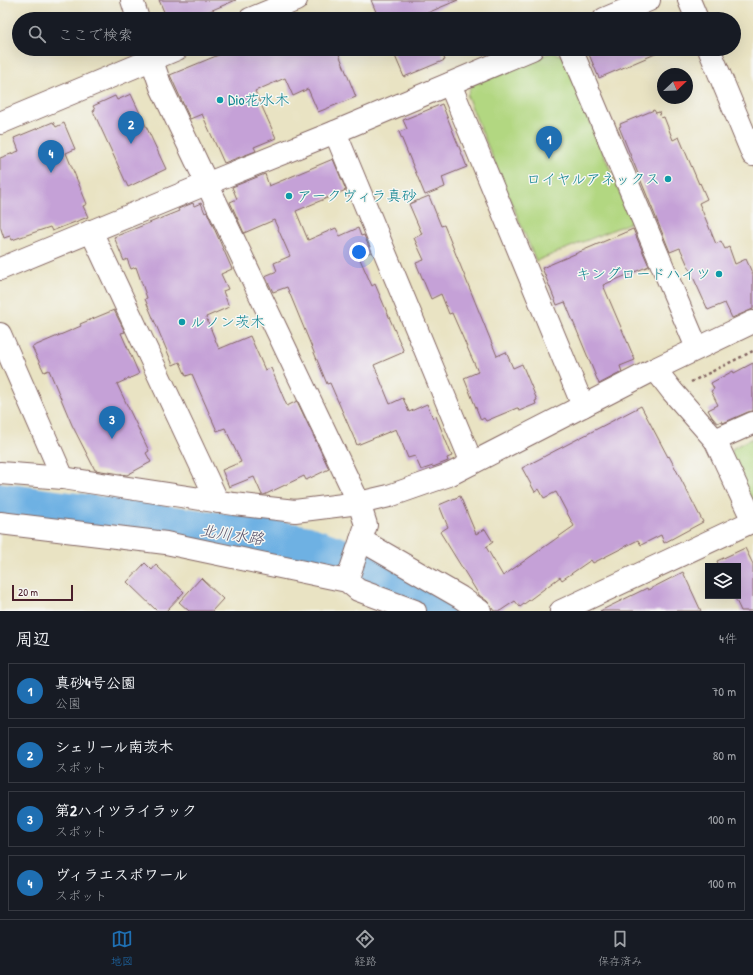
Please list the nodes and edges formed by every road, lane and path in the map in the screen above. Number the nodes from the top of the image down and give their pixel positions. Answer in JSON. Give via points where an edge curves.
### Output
{"nodes":[{"id":1,"x":132,"y":0,"type":"edge"},
{"id":2,"x":296,"y":0,"type":"edge"},
{"id":3,"x":649,"y":0,"type":"edge"},
{"id":4,"x":689,"y":0,"type":"edge"},
{"id":5,"x":136,"y":12,"type":"edge"},
{"id":6,"x":267,"y":12,"type":"edge"},
{"id":7,"x":621,"y":12,"type":"edge"},
{"id":8,"x":694,"y":12,"type":"edge"},
{"id":9,"x":146,"y":56,"type":"edge"},
{"id":10,"x":151,"y":56,"type":"edge"},
{"id":11,"x":516,"y":56,"type":"edge"},
{"id":12,"x":574,"y":56,"type":"edge"},
{"id":13,"x":712,"y":56,"type":"edge"},
{"id":14,"x":450,"y":84,"type":"junction"},
{"id":15,"x":0,"y":123,"type":"edge"},
{"id":16,"x":335,"y":132,"type":"junction"},
{"id":17,"x":753,"y":155,"type":"edge"},
{"id":18,"x":206,"y":184,"type":"junction"},
{"id":19,"x":91,"y":231,"type":"junction"},
{"id":20,"x":0,"y":269,"type":"edge"},
{"id":21,"x":753,"y":322,"type":"edge"},
{"id":22,"x":0,"y":334,"type":"edge"},
{"id":23,"x":698,"y":348,"type":"junction"},
{"id":24,"x":753,"y":351,"type":"edge"},
{"id":25,"x":655,"y":369,"type":"junction"},
{"id":26,"x":672,"y":391,"type":"junction"},
{"id":27,"x":583,"y":406,"type":"junction"},
{"id":28,"x":753,"y":423,"type":"edge"},
{"id":29,"x":715,"y":440,"type":"junction"},
{"id":30,"x":472,"y":463,"type":"junction"},
{"id":31,"x":0,"y":473,"type":"edge"},
{"id":32,"x":63,"y":478,"type":"junction"},
{"id":33,"x":218,"y":502,"type":"junction"},
{"id":34,"x":359,"y":503,"type":"junction"},
{"id":35,"x":753,"y":521,"type":"edge"},
{"id":36,"x":0,"y":523,"type":"edge"},
{"id":37,"x":354,"y":560,"type":"junction"},
{"id":38,"x":456,"y":603,"type":"edge"},
{"id":39,"x":415,"y":611,"type":"edge"},
{"id":40,"x":480,"y":611,"type":"edge"},
{"id":41,"x":561,"y":611,"type":"edge"}],
"edges":[{"from":1,"to":5,"type":"street"},
{"from":2,"to":6,"type":"street"},
{"from":3,"to":7,"type":"street"},
{"from":4,"to":8,"type":"street"},
{"from":9,"to":15,"type":"street"},
{"from":10,"to":18,"type":"street","via":[[161,87]]},
{"from":11,"to":14,"type":"street"},
{"from":12,"to":23,"type":"street"},
{"from":13,"to":17,"type":"street"},
{"from":14,"to":16,"type":"street"},
{"from":14,"to":27,"type":"street"},
{"from":16,"to":18,"type":"street"},
{"from":16,"to":30,"type":"street"},
{"from":18,"to":19,"type":"street"},
{"from":18,"to":34,"type":"street"},
{"from":19,"to":20,"type":"street"},
{"from":19,"to":33,"type":"street"},
{"from":21,"to":23,"type":"street"},
{"from":22,"to":32,"type":"street"},
{"from":23,"to":25,"type":"street"},
{"from":24,"to":26,"type":"path"},
{"from":25,"to":26,"type":"street"},
{"from":25,"to":27,"type":"street"},
{"from":26,"to":29,"type":"street"},
{"from":27,"to":30,"type":"street"},
{"from":28,"to":29,"type":"street"},
{"from":29,"to":35,"type":"street"},
{"from":30,"to":34,"type":"street","via":[[449,475],[390,496]]},
{"from":31,"to":32,"type":"street"},
{"from":32,"to":33,"type":"street"},
{"from":33,"to":34,"type":"street","via":[[295,511]]},
{"from":34,"to":37,"type":"street","via":[[366,525]]},
{"from":35,"to":41,"type":"street"},
{"from":36,"to":37,"type":"street","via":[[166,544]]},
{"from":37,"to":38,"type":"street"},
{"from":37,"to":39,"type":"street","via":[[358,590]]},
{"from":38,"to":40,"type":"street"}]}
